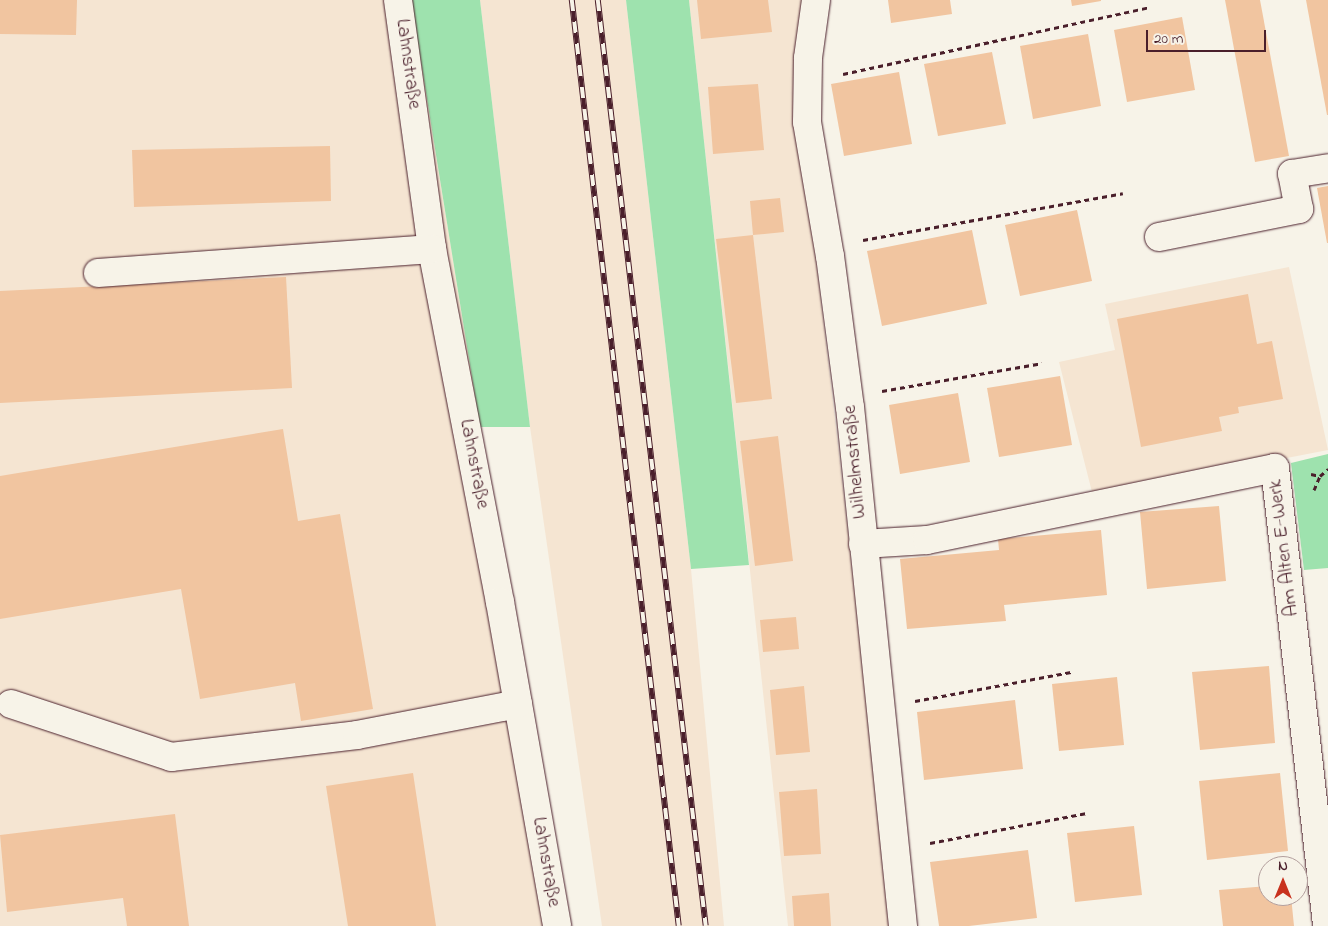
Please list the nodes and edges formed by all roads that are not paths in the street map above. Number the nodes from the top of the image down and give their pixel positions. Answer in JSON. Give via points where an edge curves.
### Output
{"nodes":[{"id":1,"x":398,"y":0,"type":"edge"},
{"id":2,"x":816,"y":0,"type":"edge"},
{"id":3,"x":1328,"y":168,"type":"edge"},
{"id":4,"x":1159,"y":237,"type":"dead end"},
{"id":5,"x":432,"y":249,"type":"junction"},
{"id":6,"x":98,"y":273,"type":"dead end"},
{"id":7,"x":863,"y":544,"type":"junction"},
{"id":8,"x":11,"y":704,"type":"dead end"},
{"id":9,"x":518,"y":704,"type":"junction"},
{"id":10,"x":557,"y":926,"type":"edge"},
{"id":11,"x":903,"y":926,"type":"edge"},
{"id":12,"x":1327,"y":926,"type":"edge"}],
"edges":[{"from":1,"to":5,"type":"street","name":"Lahnstraße"},
{"from":2,"to":7,"type":"street","name":"Wilhelmstraße","via":[[806,82],[807,122],[849,397]]},
{"from":3,"to":4,"type":"street","via":[[1292,174],[1299,209]]},
{"from":5,"to":6,"type":"street"},
{"from":5,"to":9,"type":"street","name":"Lahnstraße"},
{"from":7,"to":11,"type":"street","name":"Wilhelmstraße"},
{"from":7,"to":12,"type":"street","name":"Am Alten E-Werk","via":[[927,540],[1275,468]]},
{"from":8,"to":9,"type":"street","via":[[171,757],[357,736]]},
{"from":9,"to":10,"type":"street","name":"Lahnstraße"}]}
